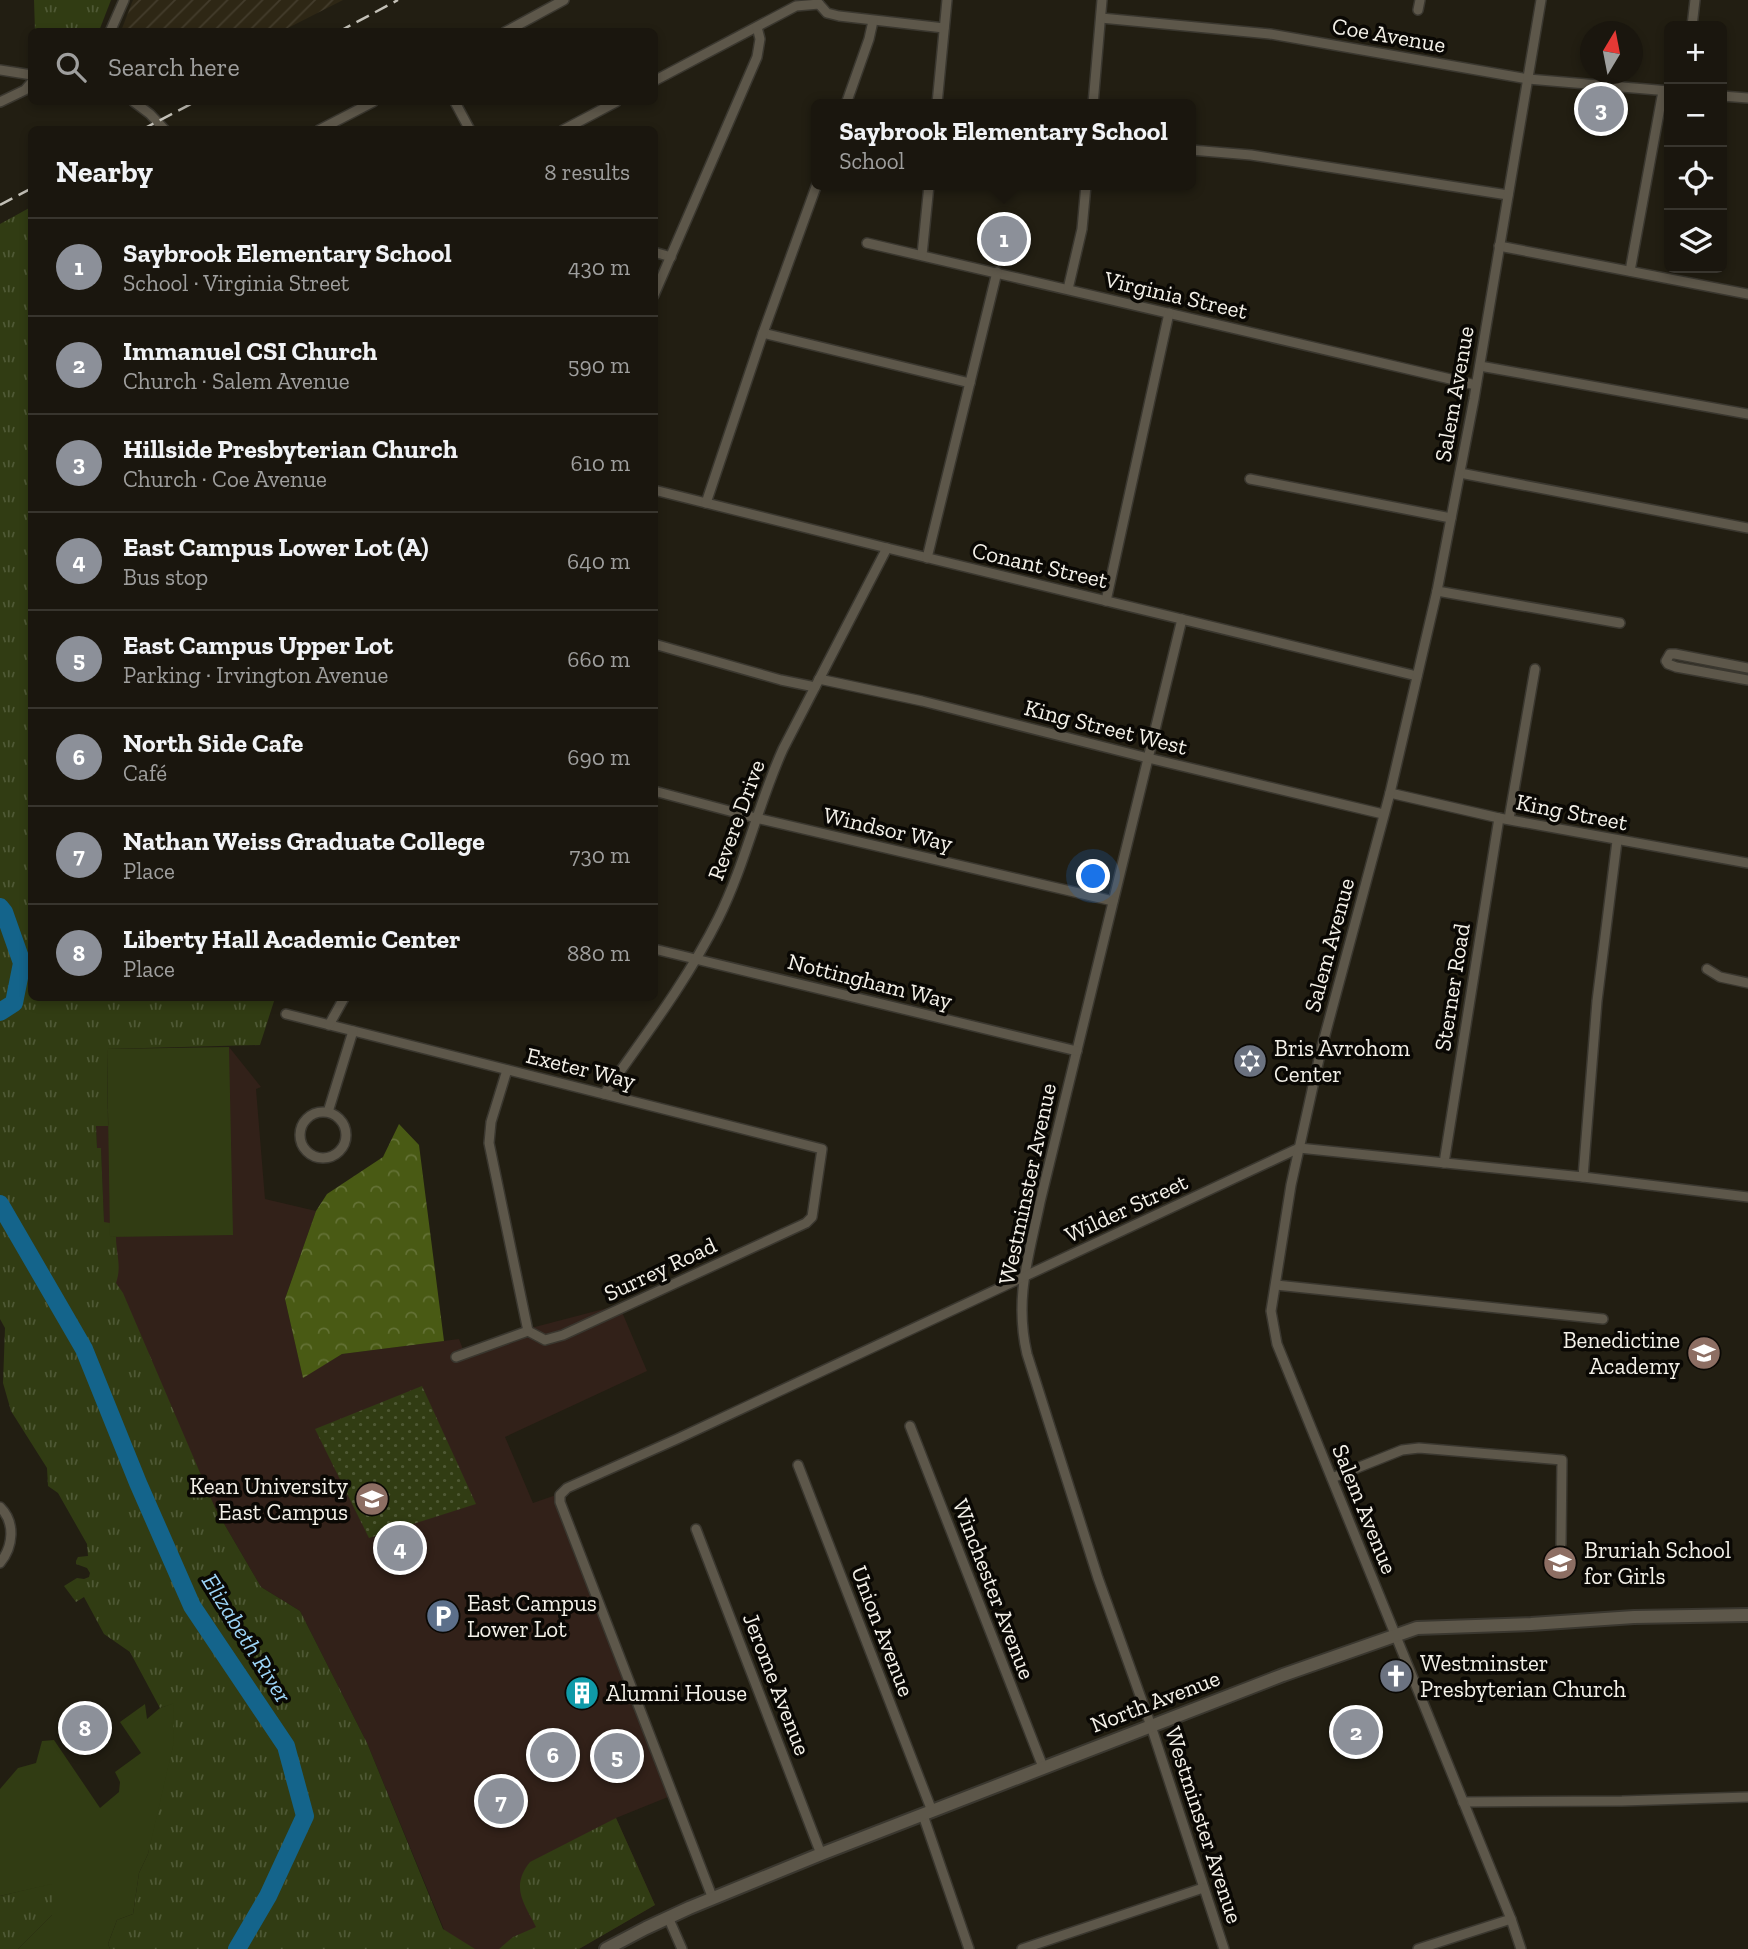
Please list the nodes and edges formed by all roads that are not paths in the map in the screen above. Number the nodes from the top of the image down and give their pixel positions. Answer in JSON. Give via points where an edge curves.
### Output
{"nodes":[{"id":1,"x":124,"y":0,"type":"edge"},
{"id":2,"x":564,"y":0,"type":"edge"},
{"id":3,"x":947,"y":0,"type":"edge"},
{"id":4,"x":1102,"y":0,"type":"edge"},
{"id":5,"x":1541,"y":0,"type":"edge"},
{"id":6,"x":1695,"y":0,"type":"edge"},
{"id":7,"x":820,"y":2,"type":"edge"},
{"id":8,"x":1101,"y":18,"type":"junction"},
{"id":9,"x":873,"y":21,"type":"junction"},
{"id":10,"x":1693,"y":21,"type":"edge"},
{"id":11,"x":757,"y":27,"type":"junction"},
{"id":12,"x":112,"y":28,"type":"edge"},
{"id":13,"x":512,"y":28,"type":"edge"},
{"id":14,"x":944,"y":29,"type":"junction"},
{"id":15,"x":0,"y":70,"type":"edge"},
{"id":16,"x":28,"y":74,"type":"edge"},
{"id":17,"x":658,"y":79,"type":"edge"},
{"id":18,"x":1528,"y":79,"type":"junction"},
{"id":19,"x":28,"y":87,"type":"edge"},
{"id":20,"x":1664,"y":91,"type":"edge"},
{"id":21,"x":1727,"y":96,"type":"edge"},
{"id":22,"x":1748,"y":98,"type":"edge"},
{"id":23,"x":848,"y":99,"type":"edge"},
{"id":24,"x":937,"y":99,"type":"edge"},
{"id":25,"x":1093,"y":99,"type":"edge"},
{"id":26,"x":1664,"y":101,"type":"edge"},
{"id":27,"x":0,"y":102,"type":"edge"},
{"id":28,"x":138,"y":105,"type":"edge"},
{"id":29,"x":367,"y":105,"type":"edge"},
{"id":30,"x":457,"y":105,"type":"edge"},
{"id":31,"x":610,"y":105,"type":"edge"},
{"id":32,"x":161,"y":126,"type":"edge"},
{"id":33,"x":327,"y":126,"type":"edge"},
{"id":34,"x":468,"y":126,"type":"edge"},
{"id":35,"x":571,"y":126,"type":"edge"},
{"id":36,"x":1196,"y":150,"type":"edge"},
{"id":37,"x":815,"y":190,"type":"edge"},
{"id":38,"x":928,"y":190,"type":"edge"},
{"id":39,"x":1086,"y":190,"type":"edge"},
{"id":40,"x":1508,"y":195,"type":"junction"},
{"id":41,"x":867,"y":243,"type":"dead end"},
{"id":42,"x":1499,"y":246,"type":"junction"},
{"id":43,"x":658,"y":253,"type":"edge"},
{"id":44,"x":922,"y":255,"type":"junction"},
{"id":45,"x":671,"y":257,"type":"junction"},
{"id":46,"x":1630,"y":271,"type":"junction"},
{"id":47,"x":997,"y":272,"type":"junction"},
{"id":48,"x":658,"y":286,"type":"edge"},
{"id":49,"x":1068,"y":289,"type":"junction"},
{"id":50,"x":1748,"y":292,"type":"edge"},
{"id":51,"x":1169,"y":313,"type":"junction"},
{"id":52,"x":763,"y":333,"type":"junction"},
{"id":53,"x":1480,"y":366,"type":"junction"},
{"id":54,"x":970,"y":383,"type":"junction"},
{"id":55,"x":1476,"y":385,"type":"junction"},
{"id":56,"x":1748,"y":414,"type":"edge"},
{"id":57,"x":1460,"y":473,"type":"junction"},
{"id":58,"x":1250,"y":479,"type":"dead end"},
{"id":59,"x":658,"y":491,"type":"edge"},
{"id":60,"x":706,"y":503,"type":"junction"},
{"id":61,"x":1451,"y":518,"type":"junction"},
{"id":62,"x":1748,"y":528,"type":"edge"},
{"id":63,"x":887,"y":548,"type":"junction"},
{"id":64,"x":927,"y":558,"type":"junction"},
{"id":65,"x":1437,"y":592,"type":"junction"},
{"id":66,"x":1106,"y":601,"type":"junction"},
{"id":67,"x":1182,"y":619,"type":"junction"},
{"id":68,"x":1620,"y":623,"type":"dead end"},
{"id":69,"x":658,"y":645,"type":"edge"},
{"id":70,"x":1745,"y":667,"type":"edge"},
{"id":71,"x":1535,"y":669,"type":"dead end"},
{"id":72,"x":1417,"y":676,"type":"junction"},
{"id":73,"x":1744,"y":679,"type":"edge"},
{"id":74,"x":817,"y":683,"type":"junction"},
{"id":75,"x":1148,"y":758,"type":"junction"},
{"id":76,"x":658,"y":792,"type":"edge"},
{"id":77,"x":1390,"y":793,"type":"junction"},
{"id":78,"x":1383,"y":814,"type":"junction"},
{"id":79,"x":756,"y":818,"type":"junction"},
{"id":80,"x":1504,"y":819,"type":"junction"},
{"id":81,"x":1617,"y":841,"type":"junction"},
{"id":82,"x":1748,"y":863,"type":"edge"},
{"id":83,"x":1113,"y":901,"type":"junction"},
{"id":84,"x":658,"y":950,"type":"edge"},
{"id":85,"x":695,"y":958,"type":"junction"},
{"id":86,"x":1707,"y":969,"type":"dead end"},
{"id":87,"x":1748,"y":983,"type":"edge"},
{"id":88,"x":342,"y":1001,"type":"edge"},
{"id":89,"x":286,"y":1014,"type":"dead end"},
{"id":90,"x":329,"y":1025,"type":"junction"},
{"id":91,"x":353,"y":1031,"type":"junction"},
{"id":92,"x":1077,"y":1051,"type":"junction"},
{"id":93,"x":507,"y":1070,"type":"junction"},
{"id":94,"x":604,"y":1094,"type":"junction"},
{"id":95,"x":328,"y":1112,"type":"junction"},
{"id":96,"x":1299,"y":1148,"type":"junction"},
{"id":97,"x":822,"y":1149,"type":"joint"},
{"id":98,"x":1444,"y":1163,"type":"junction"},
{"id":99,"x":1583,"y":1177,"type":"junction"},
{"id":100,"x":1748,"y":1197,"type":"edge"},
{"id":101,"x":1024,"y":1277,"type":"junction"},
{"id":102,"x":1276,"y":1285,"type":"junction"},
{"id":103,"x":1603,"y":1319,"type":"dead end"},
{"id":104,"x":528,"y":1331,"type":"junction"},
{"id":105,"x":456,"y":1357,"type":"dead end"},
{"id":106,"x":910,"y":1426,"type":"dead end"},
{"id":107,"x":798,"y":1465,"type":"dead end"},
{"id":108,"x":1332,"y":1478,"type":"junction"},
{"id":109,"x":0,"y":1507,"type":"edge"},
{"id":110,"x":696,"y":1529,"type":"dead end"},
{"id":111,"x":1561,"y":1544,"type":"dead end"},
{"id":112,"x":0,"y":1563,"type":"edge"},
{"id":113,"x":1748,"y":1615,"type":"edge"},
{"id":114,"x":1395,"y":1636,"type":"junction"},
{"id":115,"x":1150,"y":1726,"type":"junction"},
{"id":116,"x":1043,"y":1767,"type":"junction"},
{"id":117,"x":1748,"y":1797,"type":"edge"},
{"id":118,"x":1463,"y":1802,"type":"junction"},
{"id":119,"x":928,"y":1813,"type":"junction"},
{"id":120,"x":821,"y":1854,"type":"junction"},
{"id":121,"x":1203,"y":1888,"type":"junction"},
{"id":122,"x":713,"y":1899,"type":"junction"},
{"id":123,"x":668,"y":1917,"type":"junction"},
{"id":124,"x":1511,"y":1919,"type":"junction"},
{"id":125,"x":606,"y":1949,"type":"edge"},
{"id":126,"x":682,"y":1949,"type":"edge"},
{"id":127,"x":968,"y":1949,"type":"edge"},
{"id":128,"x":1022,"y":1949,"type":"edge"},
{"id":129,"x":1224,"y":1949,"type":"edge"},
{"id":130,"x":1418,"y":1949,"type":"edge"},
{"id":131,"x":1521,"y":1949,"type":"edge"}],
"edges":[{"from":1,"to":12,"type":"street"},
{"from":2,"to":13,"type":"street"},
{"from":3,"to":14,"type":"street"},
{"from":4,"to":8,"type":"street"},
{"from":5,"to":18,"type":"street","name":"Salem Avenue"},
{"from":6,"to":10,"type":"street"},
{"from":7,"to":9,"type":"street","via":[[827,13]]},
{"from":7,"to":11,"type":"street","via":[[796,6]]},
{"from":8,"to":18,"type":"street","name":"Coe Avenue","via":[[1270,34]]},
{"from":8,"to":25,"type":"street"},
{"from":9,"to":14,"type":"street"},
{"from":9,"to":23,"type":"street"},
{"from":11,"to":17,"type":"street"},
{"from":11,"to":45,"type":"street","via":[[757,57]]},
{"from":14,"to":24,"type":"street"},
{"from":15,"to":16,"type":"street"},
{"from":18,"to":20,"type":"street","name":"Coe Avenue"},
{"from":18,"to":40,"type":"street","name":"Salem Avenue"},
{"from":19,"to":27,"type":"street"},
{"from":21,"to":22,"type":"street"},
{"from":26,"to":46,"type":"street"},
{"from":28,"to":32,"type":"street"},
{"from":29,"to":33,"type":"street"},
{"from":30,"to":34,"type":"street"},
{"from":31,"to":35,"type":"street"},
{"from":36,"to":40,"type":"street"},
{"from":37,"to":52,"type":"street"},
{"from":38,"to":44,"type":"street"},
{"from":39,"to":49,"type":"street"},
{"from":40,"to":42,"type":"street","name":"Salem Avenue"},
{"from":41,"to":44,"type":"street","name":"Virginia Street"},
{"from":42,"to":46,"type":"street"},
{"from":42,"to":53,"type":"street","name":"Salem Avenue"},
{"from":43,"to":45,"type":"street"},
{"from":44,"to":47,"type":"street","name":"Virginia Street"},
{"from":45,"to":48,"type":"street"},
{"from":46,"to":50,"type":"street"},
{"from":47,"to":49,"type":"street","name":"Virginia Street"},
{"from":47,"to":54,"type":"street"},
{"from":49,"to":51,"type":"street","name":"Virginia Street"},
{"from":51,"to":55,"type":"street","name":"Virginia Street"},
{"from":51,"to":66,"type":"street"},
{"from":52,"to":54,"type":"street"},
{"from":52,"to":60,"type":"street"},
{"from":53,"to":55,"type":"street","name":"Salem Avenue"},
{"from":53,"to":56,"type":"street"},
{"from":54,"to":64,"type":"street"},
{"from":55,"to":57,"type":"street","name":"Salem Avenue"},
{"from":57,"to":61,"type":"street","name":"Salem Avenue"},
{"from":57,"to":62,"type":"street"},
{"from":58,"to":61,"type":"street"},
{"from":59,"to":60,"type":"street","name":"Conant Street"},
{"from":60,"to":63,"type":"street","name":"Conant Street"},
{"from":61,"to":65,"type":"street","name":"Salem Avenue"},
{"from":63,"to":64,"type":"street","name":"Conant Street"},
{"from":63,"to":74,"type":"street","name":"Revere Drive"},
{"from":64,"to":66,"type":"street","name":"Conant Street"},
{"from":65,"to":68,"type":"street"},
{"from":65,"to":72,"type":"street","name":"Salem Avenue"},
{"from":66,"to":67,"type":"street","name":"Conant Street"},
{"from":67,"to":72,"type":"street","name":"Conant Street"},
{"from":67,"to":75,"type":"street","name":"Westminster Avenue"},
{"from":69,"to":74,"type":"street","name":"King Street West","via":[[781,680]]},
{"from":70,"to":73,"type":"street"},
{"from":70,"to":73,"type":"street","via":[[1675,654],[1666,661],[1676,667]]},
{"from":71,"to":80,"type":"street","name":"Sterner Road"},
{"from":72,"to":77,"type":"street","name":"Salem Avenue"},
{"from":74,"to":75,"type":"street","name":"King Street West","via":[[922,701]]},
{"from":74,"to":79,"type":"street","name":"Revere Drive","via":[[778,759]]},
{"from":75,"to":78,"type":"street","name":"King Street West"},
{"from":75,"to":83,"type":"street","name":"Westminster Avenue"},
{"from":76,"to":79,"type":"street","name":"Windsor Way"},
{"from":77,"to":78,"type":"street","name":"Salem Avenue"},
{"from":77,"to":80,"type":"street","name":"King Street"},
{"from":78,"to":96,"type":"street","name":"Salem Avenue"},
{"from":79,"to":83,"type":"street","name":"Windsor Way"},
{"from":79,"to":85,"type":"street","name":"Revere Drive","via":[[732,889]]},
{"from":80,"to":81,"type":"street","name":"King Street"},
{"from":80,"to":98,"type":"street","name":"Sterner Road"},
{"from":81,"to":82,"type":"street","name":"King Street"},
{"from":81,"to":99,"type":"street","via":[[1597,1001]]},
{"from":83,"to":92,"type":"street","name":"Westminster Avenue"},
{"from":84,"to":85,"type":"street","name":"Nottingham Way"},
{"from":85,"to":92,"type":"street","name":"Nottingham Way"},
{"from":85,"to":94,"type":"street","name":"Revere Drive"},
{"from":86,"to":87,"type":"street"},
{"from":88,"to":90,"type":"street"},
{"from":89,"to":90,"type":"street","name":"Exeter Way"},
{"from":90,"to":91,"type":"street","name":"Exeter Way"},
{"from":91,"to":93,"type":"street","name":"Exeter Way"},
{"from":91,"to":95,"type":"street"},
{"from":92,"to":101,"type":"street","name":"Westminster Avenue"},
{"from":93,"to":94,"type":"street","name":"Exeter Way"},
{"from":93,"to":104,"type":"street","via":[[489,1143]]},
{"from":94,"to":97,"type":"street","name":"Exeter Way"},
{"from":95,"to":95,"type":"street","via":[[307,1118],[300,1131],[302,1145],[319,1157],[333,1156],[345,1139],[344,1125]]},
{"from":96,"to":98,"type":"street"},
{"from":96,"to":101,"type":"street","name":"Wilder Street"},
{"from":96,"to":102,"type":"street","name":"Salem Avenue"},
{"from":97,"to":104,"type":"street","name":"Surrey Road","via":[[812,1217],[806,1223],[563,1335],[545,1340]]},
{"from":98,"to":99,"type":"street"},
{"from":99,"to":100,"type":"street"},
{"from":101,"to":115,"type":"street","name":"Westminster Avenue","via":[[1020,1307],[1027,1354]]},
{"from":101,"to":122,"type":"street","name":"Wilder Street","via":[[560,1495]]},
{"from":102,"to":103,"type":"street"},
{"from":102,"to":108,"type":"street","name":"Salem Avenue","via":[[1271,1311],[1277,1344]]},
{"from":104,"to":105,"type":"street","name":"Surrey Road"},
{"from":106,"to":116,"type":"street","name":"Winchester Avenue"},
{"from":107,"to":119,"type":"street","name":"Union Avenue"},
{"from":108,"to":111,"type":"street","via":[[1402,1450],[1419,1448],[1562,1460]]},
{"from":108,"to":114,"type":"street","name":"Salem Avenue"},
{"from":109,"to":112,"type":"street","via":[[12,1536]]},
{"from":110,"to":120,"type":"street","name":"Jerome Avenue"},
{"from":113,"to":114,"type":"main road","name":"North Avenue","via":[[1417,1628]]},
{"from":114,"to":115,"type":"main road","name":"North Avenue"},
{"from":114,"to":118,"type":"street","name":"Salem Avenue"},
{"from":115,"to":116,"type":"main road","name":"North Avenue"},
{"from":115,"to":121,"type":"street","name":"Westminster Avenue"},
{"from":116,"to":119,"type":"main road","name":"North Avenue"},
{"from":117,"to":118,"type":"street"},
{"from":118,"to":124,"type":"street","name":"Salem Avenue"},
{"from":119,"to":120,"type":"main road","name":"North Avenue"},
{"from":119,"to":127,"type":"street","name":"Union Avenue"},
{"from":120,"to":122,"type":"main road","name":"North Avenue"},
{"from":121,"to":128,"type":"street"},
{"from":121,"to":129,"type":"street","name":"Westminster Avenue"},
{"from":122,"to":123,"type":"main road","name":"North Avenue"},
{"from":123,"to":125,"type":"main road","name":"North Avenue"},
{"from":123,"to":126,"type":"street"},
{"from":124,"to":130,"type":"street"},
{"from":124,"to":131,"type":"street","name":"Salem Avenue"}]}
